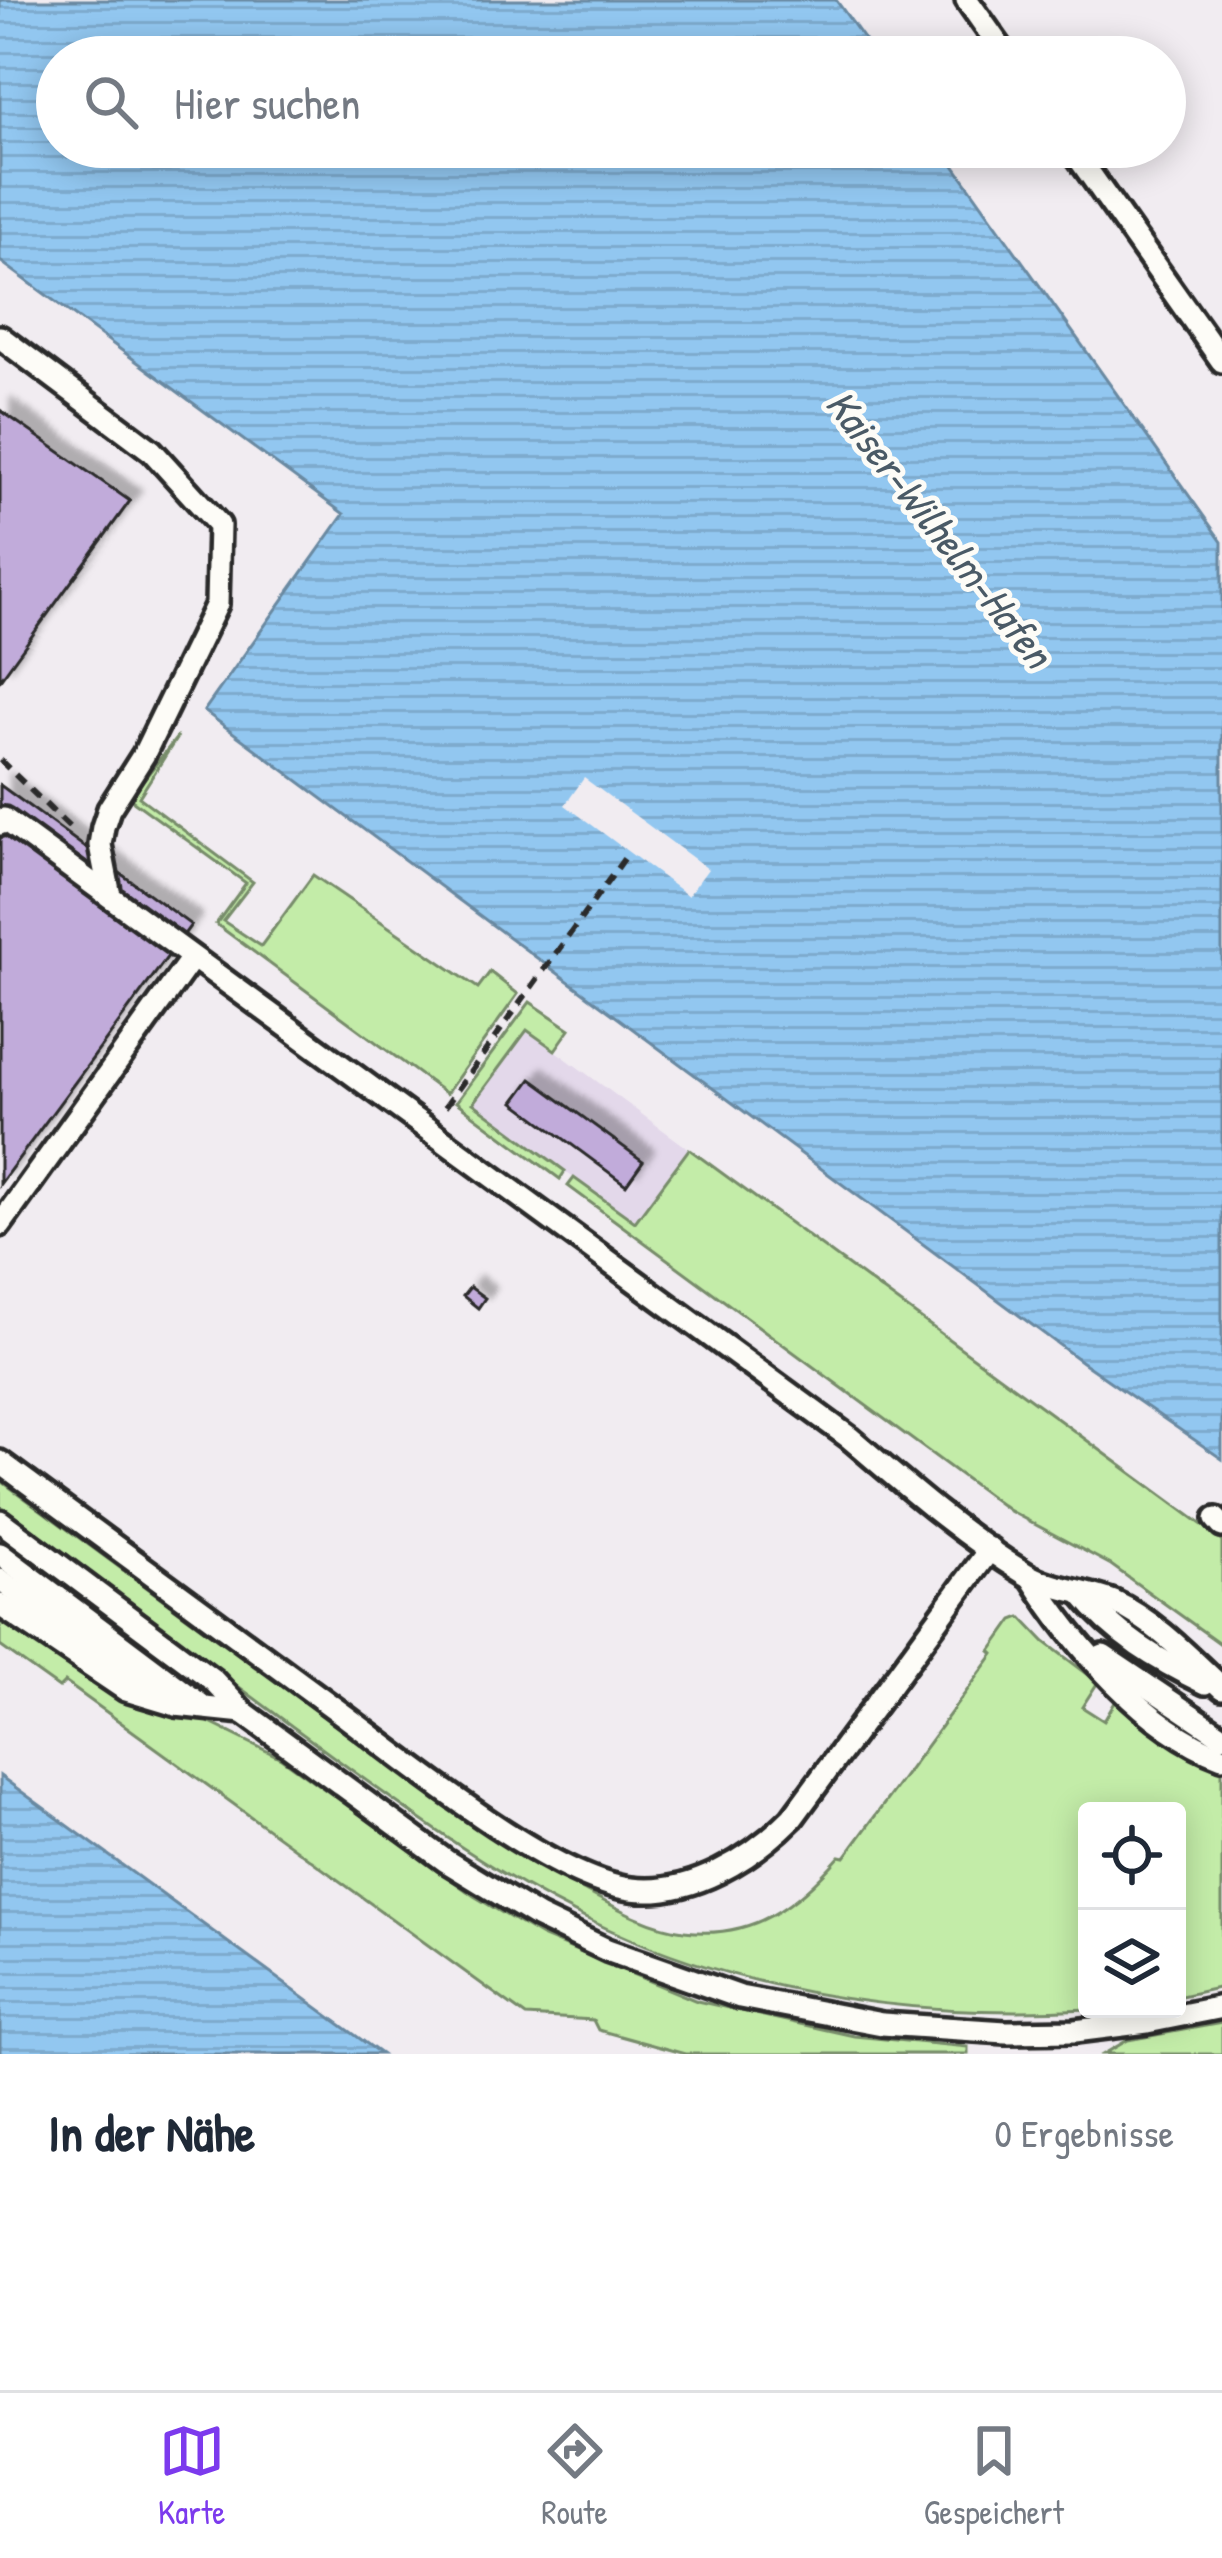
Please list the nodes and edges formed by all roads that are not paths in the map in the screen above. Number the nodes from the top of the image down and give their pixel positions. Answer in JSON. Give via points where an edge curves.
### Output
{"nodes":[{"id":1,"x":967,"y":0,"type":"edge"},
{"id":2,"x":992,"y":36,"type":"edge"},
{"id":3,"x":1086,"y":168,"type":"edge"},
{"id":4,"x":0,"y":338,"type":"edge"},
{"id":5,"x":1222,"y":361,"type":"edge"},
{"id":6,"x":1,"y":820,"type":"edge"},
{"id":7,"x":110,"y":896,"type":"junction"},
{"id":8,"x":192,"y":958,"type":"junction"},
{"id":9,"x":0,"y":1225,"type":"edge"},
{"id":10,"x":0,"y":1462,"type":"edge"},
{"id":11,"x":0,"y":1521,"type":"edge"},
{"id":12,"x":990,"y":1549,"type":"junction"},
{"id":13,"x":0,"y":1554,"type":"edge"},
{"id":14,"x":1031,"y":1577,"type":"junction"},
{"id":15,"x":0,"y":1580,"type":"edge"},
{"id":16,"x":0,"y":1605,"type":"edge"},
{"id":17,"x":1063,"y":1629,"type":"junction"},
{"id":18,"x":1222,"y":1689,"type":"edge"},
{"id":19,"x":176,"y":1705,"type":"junction"},
{"id":20,"x":206,"y":1708,"type":"junction"},
{"id":21,"x":243,"y":1712,"type":"junction"},
{"id":22,"x":1222,"y":1736,"type":"edge"},
{"id":23,"x":1222,"y":1757,"type":"edge"},
{"id":24,"x":1222,"y":2007,"type":"edge"}],
"edges":[{"from":1,"to":2,"type":"lane"},
{"from":3,"to":5,"type":"lane"},
{"from":4,"to":7,"type":"lane","via":[[152,451],[219,525],[217,604],[109,809],[100,845]]},
{"from":6,"to":7,"type":"lane"},
{"from":7,"to":8,"type":"lane"},
{"from":8,"to":9,"type":"lane"},
{"from":8,"to":12,"type":"lane"},
{"from":10,"to":12,"type":"lane","via":[[458,1798],[553,1859],[631,1889],[681,1887],[771,1839]]},
{"from":11,"to":21,"type":"lane","via":[[212,1680]]},
{"from":12,"to":14,"type":"lane"},
{"from":13,"to":20,"type":"lane"},
{"from":14,"to":17,"type":"lane"},
{"from":14,"to":18,"type":"lane","via":[[1118,1604]]},
{"from":15,"to":19,"type":"lane"},
{"from":16,"to":19,"type":"lane","via":[[126,1690]]},
{"from":17,"to":22,"type":"lane"},
{"from":17,"to":23,"type":"lane","via":[[1146,1711]]},
{"from":19,"to":20,"type":"lane"},
{"from":20,"to":21,"type":"lane"},
{"from":21,"to":24,"type":"lane","via":[[446,1861],[538,1917],[740,1997],[881,2024],[1006,2032],[1093,2029]]}]}
